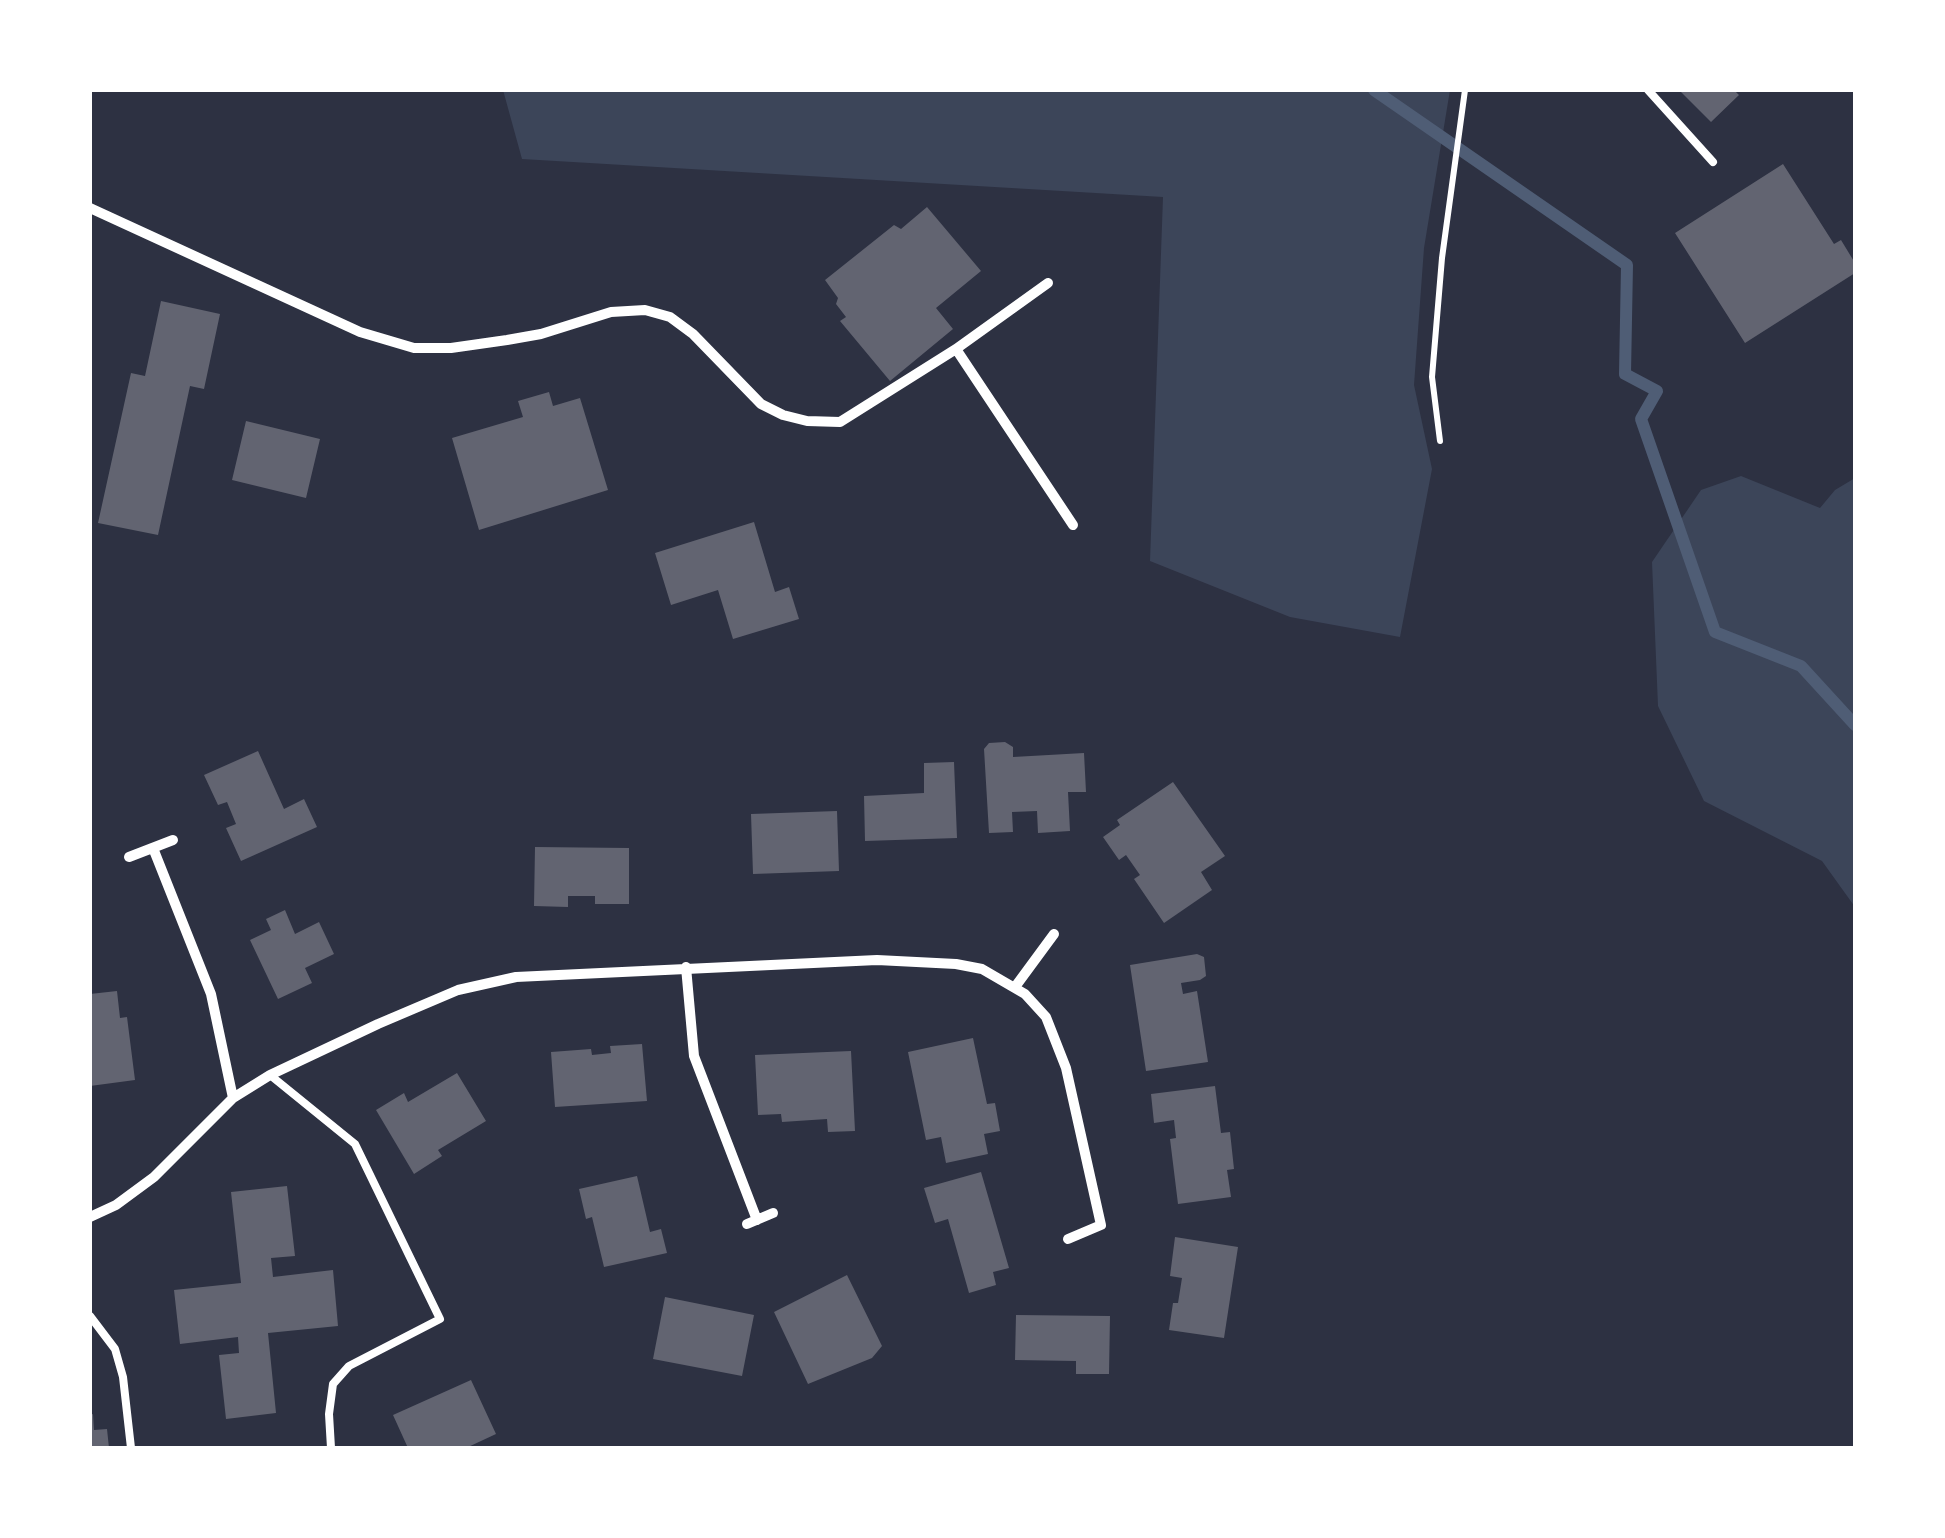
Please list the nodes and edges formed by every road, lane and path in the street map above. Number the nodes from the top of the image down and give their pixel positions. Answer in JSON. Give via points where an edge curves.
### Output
{"nodes":[{"id":1,"x":1465,"y":90,"type":"edge"},
{"id":2,"x":1648,"y":90,"type":"edge"},
{"id":3,"x":1713,"y":162,"type":"dead end"},
{"id":4,"x":90,"y":208,"type":"edge"},
{"id":5,"x":1048,"y":283,"type":"dead end"},
{"id":6,"x":956,"y":348,"type":"junction"},
{"id":7,"x":1440,"y":441,"type":"dead end"},
{"id":8,"x":1073,"y":525,"type":"dead end"},
{"id":9,"x":173,"y":840,"type":"dead end"},
{"id":10,"x":153,"y":848,"type":"junction"},
{"id":11,"x":129,"y":857,"type":"dead end"},
{"id":12,"x":1054,"y":934,"type":"dead end"},
{"id":13,"x":686,"y":967,"type":"junction"},
{"id":14,"x":1015,"y":987,"type":"junction"},
{"id":15,"x":270,"y":1075,"type":"junction"},
{"id":16,"x":233,"y":1098,"type":"junction"},
{"id":17,"x":773,"y":1213,"type":"dead end"},
{"id":18,"x":90,"y":1217,"type":"edge"},
{"id":19,"x":1068,"y":1239,"type":"dead end"},
{"id":20,"x":90,"y":1316,"type":"edge"},
{"id":21,"x":131,"y":1448,"type":"edge"},
{"id":22,"x":331,"y":1448,"type":"edge"}],
"edges":[{"from":1,"to":7,"type":"path","via":[[1432,377]]},
{"from":2,"to":3,"type":"lane"},
{"from":4,"to":6,"type":"street","via":[[360,332],[414,348],[541,334],[611,312],[670,316],[761,404],[795,418],[840,422]]},
{"from":5,"to":6,"type":"street"},
{"from":6,"to":8,"type":"street"},
{"from":9,"to":10,"type":"street"},
{"from":10,"to":11,"type":"street"},
{"from":10,"to":16,"type":"street","via":[[212,994]]},
{"from":12,"to":14,"type":"street"},
{"from":13,"to":14,"type":"street","via":[[956,964]]},
{"from":13,"to":15,"type":"street","via":[[516,977],[458,990]]},
{"from":13,"to":17,"type":"street","via":[[694,1056],[752,1222]]},
{"from":14,"to":19,"type":"street","via":[[1046,1018],[1058,1042],[1101,1225]]},
{"from":15,"to":16,"type":"street"},
{"from":15,"to":22,"type":"lane","via":[[355,1144],[440,1319],[349,1366],[333,1384]]},
{"from":16,"to":18,"type":"street","via":[[154,1177]]},
{"from":20,"to":21,"type":"lane","via":[[115,1349]]}]}
